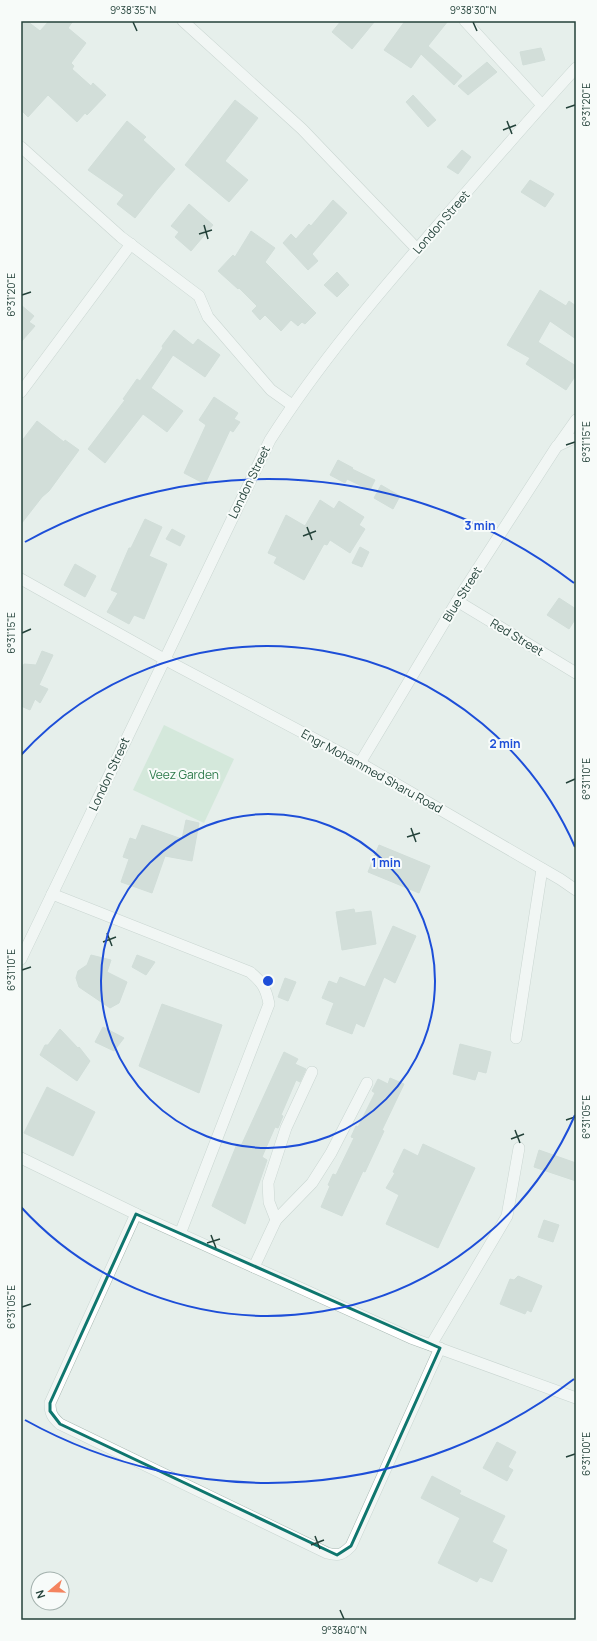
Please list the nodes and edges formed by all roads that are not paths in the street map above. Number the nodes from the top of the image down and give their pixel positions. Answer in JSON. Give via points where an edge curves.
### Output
{"nodes":[{"id":1,"x":183,"y":21,"type":"edge"},
{"id":2,"x":465,"y":21,"type":"edge"},
{"id":3,"x":576,"y":68,"type":"edge"},
{"id":4,"x":542,"y":105,"type":"junction"},
{"id":5,"x":21,"y":147,"type":"edge"},
{"id":6,"x":131,"y":244,"type":"junction"},
{"id":7,"x":417,"y":249,"type":"junction"},
{"id":8,"x":21,"y":392,"type":"edge"},
{"id":9,"x":292,"y":405,"type":"junction"},
{"id":10,"x":576,"y":420,"type":"edge"},
{"id":11,"x":576,"y":439,"type":"edge"},
{"id":12,"x":557,"y":446,"type":"junction"},
{"id":13,"x":21,"y":579,"type":"edge"},
{"id":14,"x":457,"y":601,"type":"junction"},
{"id":15,"x":164,"y":659,"type":"junction"},
{"id":16,"x":576,"y":674,"type":"edge"},
{"id":17,"x":360,"y":763,"type":"junction"},
{"id":18,"x":542,"y":869,"type":"junction"},
{"id":19,"x":576,"y":890,"type":"edge"},
{"id":20,"x":52,"y":894,"type":"junction"},
{"id":21,"x":21,"y":959,"type":"edge"},
{"id":22,"x":516,"y":1038,"type":"dead end"},
{"id":23,"x":312,"y":1072,"type":"dead end"},
{"id":24,"x":367,"y":1083,"type":"dead end"},
{"id":25,"x":519,"y":1148,"type":"dead end"},
{"id":26,"x":21,"y":1158,"type":"edge"},
{"id":27,"x":136,"y":1214,"type":"junction"},
{"id":28,"x":276,"y":1220,"type":"junction"},
{"id":29,"x":180,"y":1234,"type":"junction"},
{"id":30,"x":254,"y":1267,"type":"junction"},
{"id":31,"x":436,"y":1347,"type":"junction"},
{"id":32,"x":576,"y":1398,"type":"edge"}],
"edges":[{"from":1,"to":7,"type":"street","via":[[302,128]]},
{"from":2,"to":4,"type":"street"},
{"from":3,"to":4,"type":"street","name":"London Street"},
{"from":4,"to":7,"type":"street","name":"London Street"},
{"from":5,"to":6,"type":"street"},
{"from":6,"to":8,"type":"street"},
{"from":6,"to":9,"type":"street","via":[[199,296],[208,317],[271,390]]},
{"from":7,"to":9,"type":"street","name":"London Street","via":[[323,363]]},
{"from":9,"to":15,"type":"street","name":"London Street","via":[[270,440]]},
{"from":10,"to":12,"type":"street","name":"Blue Street"},
{"from":11,"to":12,"type":"street"},
{"from":12,"to":14,"type":"street","name":"Blue Street"},
{"from":13,"to":15,"type":"street","name":"Engr Mohammed Sharu Road"},
{"from":14,"to":16,"type":"street","name":"Red Street"},
{"from":14,"to":17,"type":"street","name":"Blue Street"},
{"from":15,"to":17,"type":"street","name":"Engr Mohammed Sharu Road"},
{"from":15,"to":20,"type":"street","name":"London Street"},
{"from":17,"to":18,"type":"street","name":"Engr Mohammed Sharu Road"},
{"from":18,"to":19,"type":"street","name":"Engr Mohammed Sharu Road"},
{"from":18,"to":22,"type":"street"},
{"from":20,"to":21,"type":"street","name":"London Street"},
{"from":20,"to":29,"type":"street","via":[[250,972],[261,981],[267,992],[269,1004]]},
{"from":23,"to":28,"type":"street","via":[[286,1128],[268,1182],[269,1202]]},
{"from":24,"to":28,"type":"street","via":[[332,1153],[312,1183]]},
{"from":25,"to":31,"type":"street","via":[[507,1216]]},
{"from":26,"to":27,"type":"street"},
{"from":27,"to":29,"type":"street"},
{"from":27,"to":31,"type":"street","via":[[50,1403],[53,1418],[60,1424],[327,1553],[337,1555],[351,1546]]},
{"from":28,"to":30,"type":"street"},
{"from":29,"to":30,"type":"street"},
{"from":30,"to":31,"type":"street"},
{"from":31,"to":32,"type":"street"}]}
